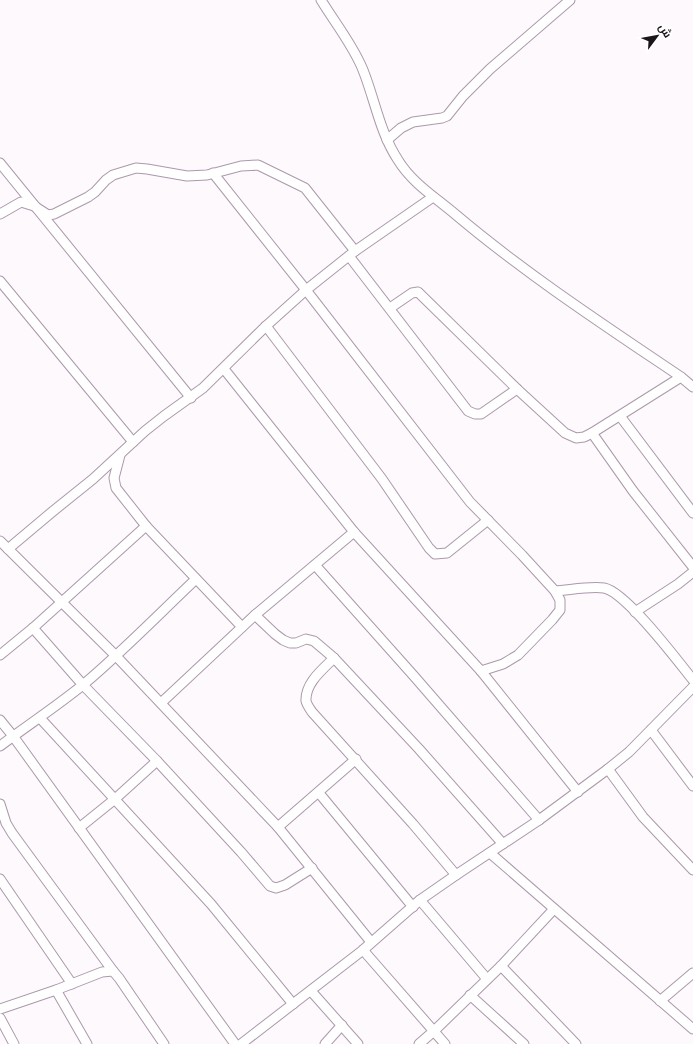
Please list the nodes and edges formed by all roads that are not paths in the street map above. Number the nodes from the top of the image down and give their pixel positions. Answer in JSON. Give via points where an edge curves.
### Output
{"nodes":[{"id":1,"x":321,"y":0,"type":"edge"},
{"id":2,"x":570,"y":0,"type":"edge"},
{"id":3,"x":387,"y":140,"type":"junction"},
{"id":4,"x":0,"y":163,"type":"edge"},
{"id":5,"x":213,"y":173,"type":"junction"},
{"id":6,"x":433,"y":197,"type":"junction"},
{"id":7,"x":34,"y":206,"type":"junction"},
{"id":8,"x":0,"y":214,"type":"edge"},
{"id":9,"x":352,"y":253,"type":"junction"},
{"id":10,"x":0,"y":281,"type":"edge"},
{"id":11,"x":306,"y":290,"type":"junction"},
{"id":12,"x":390,"y":308,"type":"junction"},
{"id":13,"x":266,"y":326,"type":"junction"},
{"id":14,"x":224,"y":369,"type":"junction"},
{"id":15,"x":681,"y":377,"type":"junction"},
{"id":16,"x":693,"y":387,"type":"edge"},
{"id":17,"x":517,"y":389,"type":"junction"},
{"id":18,"x":191,"y":398,"type":"junction"},
{"id":19,"x":620,"y":416,"type":"junction"},
{"id":20,"x":592,"y":433,"type":"junction"},
{"id":21,"x":133,"y":442,"type":"junction"},
{"id":22,"x":120,"y":454,"type":"junction"},
{"id":23,"x":693,"y":513,"type":"edge"},
{"id":24,"x":488,"y":520,"type":"junction"},
{"id":25,"x":146,"y":526,"type":"junction"},
{"id":26,"x":354,"y":532,"type":"junction"},
{"id":27,"x":0,"y":541,"type":"edge"},
{"id":28,"x":8,"y":549,"type":"junction"},
{"id":29,"x":315,"y":565,"type":"junction"},
{"id":30,"x":693,"y":566,"type":"edge"},
{"id":31,"x":693,"y":572,"type":"edge"},
{"id":32,"x":196,"y":579,"type":"junction"},
{"id":33,"x":555,"y":591,"type":"junction"},
{"id":34,"x":62,"y":601,"type":"junction"},
{"id":35,"x":635,"y":612,"type":"junction"},
{"id":36,"x":255,"y":615,"type":"junction"},
{"id":37,"x":242,"y":627,"type":"junction"},
{"id":38,"x":33,"y":628,"type":"junction"},
{"id":39,"x":0,"y":655,"type":"edge"},
{"id":40,"x":116,"y":656,"type":"junction"},
{"id":41,"x":334,"y":658,"type":"junction"},
{"id":42,"x":481,"y":671,"type":"junction"},
{"id":43,"x":693,"y":680,"type":"edge"},
{"id":44,"x":83,"y":685,"type":"junction"},
{"id":45,"x":693,"y":687,"type":"edge"},
{"id":46,"x":161,"y":703,"type":"junction"},
{"id":47,"x":40,"y":718,"type":"junction"},
{"id":48,"x":0,"y":720,"type":"edge"},
{"id":49,"x":651,"y":730,"type":"junction"},
{"id":50,"x":13,"y":736,"type":"junction"},
{"id":51,"x":0,"y":746,"type":"edge"},
{"id":52,"x":356,"y":759,"type":"junction"},
{"id":53,"x":157,"y":760,"type":"junction"},
{"id":54,"x":608,"y":769,"type":"junction"},
{"id":55,"x":693,"y":786,"type":"edge"},
{"id":56,"x":578,"y":792,"type":"junction"},
{"id":57,"x":319,"y":793,"type":"junction"},
{"id":58,"x":115,"y":799,"type":"junction"},
{"id":59,"x":0,"y":804,"type":"edge"},
{"id":60,"x":539,"y":820,"type":"junction"},
{"id":61,"x":278,"y":827,"type":"junction"},
{"id":62,"x":79,"y":828,"type":"junction"},
{"id":63,"x":503,"y":844,"type":"junction"},
{"id":64,"x":490,"y":853,"type":"junction"},
{"id":65,"x":312,"y":868,"type":"junction"},
{"id":66,"x":693,"y":870,"type":"edge"},
{"id":67,"x":456,"y":875,"type":"junction"},
{"id":68,"x":0,"y":879,"type":"edge"},
{"id":69,"x":420,"y":900,"type":"junction"},
{"id":70,"x":412,"y":907,"type":"junction"},
{"id":71,"x":554,"y":909,"type":"junction"},
{"id":72,"x":371,"y":942,"type":"junction"},
{"id":73,"x":363,"y":950,"type":"junction"},
{"id":74,"x":501,"y":966,"type":"junction"},
{"id":75,"x":113,"y":971,"type":"junction"},
{"id":76,"x":693,"y":973,"type":"edge"},
{"id":77,"x":487,"y":979,"type":"junction"},
{"id":78,"x":72,"y":984,"type":"junction"},
{"id":79,"x":56,"y":990,"type":"junction"},
{"id":80,"x":311,"y":991,"type":"junction"},
{"id":81,"x":470,"y":995,"type":"junction"},
{"id":82,"x":660,"y":1001,"type":"junction"},
{"id":83,"x":293,"y":1004,"type":"junction"},
{"id":84,"x":0,"y":1008,"type":"edge"},
{"id":85,"x":0,"y":1018,"type":"edge"},
{"id":86,"x":342,"y":1025,"type":"junction"},
{"id":87,"x":693,"y":1029,"type":"edge"},
{"id":88,"x":434,"y":1031,"type":"junction"},
{"id":89,"x":574,"y":1043,"type":"edge"},
{"id":90,"x":14,"y":1044,"type":"edge"},
{"id":91,"x":87,"y":1044,"type":"edge"},
{"id":92,"x":164,"y":1044,"type":"edge"},
{"id":93,"x":235,"y":1044,"type":"edge"},
{"id":94,"x":241,"y":1044,"type":"edge"},
{"id":95,"x":325,"y":1044,"type":"edge"},
{"id":96,"x":358,"y":1044,"type":"edge"},
{"id":97,"x":419,"y":1044,"type":"edge"},
{"id":98,"x":445,"y":1044,"type":"edge"},
{"id":99,"x":524,"y":1044,"type":"edge"}],
"edges":[{"from":1,"to":3,"type":"street","via":[[363,70]]},
{"from":2,"to":3,"type":"street","via":[[490,69],[447,116],[413,122]]},
{"from":3,"to":6,"type":"street","via":[[407,173]]},
{"from":4,"to":7,"type":"street"},
{"from":5,"to":7,"type":"street","via":[[187,176],[136,168],[113,175],[96,192],[54,214],[48,215]]},
{"from":5,"to":9,"type":"street","via":[[258,165],[302,186]]},
{"from":5,"to":11,"type":"street"},
{"from":6,"to":9,"type":"street"},
{"from":6,"to":15,"type":"street","via":[[523,269]]},
{"from":7,"to":8,"type":"street","via":[[21,202]]},
{"from":7,"to":18,"type":"street"},
{"from":9,"to":11,"type":"street"},
{"from":9,"to":12,"type":"street"},
{"from":10,"to":21,"type":"street"},
{"from":11,"to":13,"type":"street"},
{"from":11,"to":24,"type":"street","via":[[470,502]]},
{"from":12,"to":17,"type":"street","via":[[412,293],[418,292]]},
{"from":12,"to":17,"type":"street","via":[[468,411],[481,414]]},
{"from":13,"to":14,"type":"street"},
{"from":13,"to":24,"type":"street","via":[[382,479],[435,554],[447,553]]},
{"from":14,"to":18,"type":"street"},
{"from":14,"to":26,"type":"street"},
{"from":15,"to":16,"type":"street"},
{"from":15,"to":19,"type":"street"},
{"from":17,"to":20,"type":"street","via":[[566,433],[576,438]]},
{"from":18,"to":21,"type":"street"},
{"from":19,"to":20,"type":"street"},
{"from":19,"to":23,"type":"street"},
{"from":20,"to":30,"type":"street","via":[[633,491]]},
{"from":21,"to":22,"type":"street"},
{"from":22,"to":25,"type":"street","via":[[114,478],[116,488]]},
{"from":22,"to":28,"type":"street"},
{"from":24,"to":33,"type":"street"},
{"from":25,"to":32,"type":"street"},
{"from":25,"to":34,"type":"street"},
{"from":26,"to":29,"type":"street"},
{"from":26,"to":42,"type":"street"},
{"from":27,"to":28,"type":"street"},
{"from":28,"to":34,"type":"street"},
{"from":29,"to":36,"type":"street"},
{"from":29,"to":60,"type":"street"},
{"from":31,"to":35,"type":"street"},
{"from":32,"to":37,"type":"street"},
{"from":32,"to":40,"type":"street"},
{"from":33,"to":35,"type":"street","via":[[606,588],[618,594]]},
{"from":33,"to":42,"type":"street","via":[[560,600],[560,610],[552,620],[518,655]]},
{"from":34,"to":38,"type":"street"},
{"from":34,"to":40,"type":"street"},
{"from":35,"to":43,"type":"street","via":[[648,624]]},
{"from":36,"to":37,"type":"street"},
{"from":36,"to":41,"type":"street","via":[[283,640],[290,643],[306,639],[314,641]]},
{"from":37,"to":46,"type":"street"},
{"from":38,"to":39,"type":"street"},
{"from":38,"to":44,"type":"street"},
{"from":40,"to":44,"type":"street"},
{"from":40,"to":46,"type":"street"},
{"from":41,"to":52,"type":"street","via":[[315,678],[308,689],[306,702],[312,712]]},
{"from":41,"to":63,"type":"street"},
{"from":42,"to":56,"type":"street"},
{"from":44,"to":47,"type":"street"},
{"from":44,"to":53,"type":"street"},
{"from":45,"to":49,"type":"street"},
{"from":46,"to":61,"type":"street"},
{"from":47,"to":50,"type":"street"},
{"from":47,"to":58,"type":"street"},
{"from":48,"to":50,"type":"street"},
{"from":49,"to":54,"type":"street"},
{"from":49,"to":55,"type":"street"},
{"from":50,"to":51,"type":"street"},
{"from":50,"to":62,"type":"street"},
{"from":52,"to":57,"type":"street"},
{"from":52,"to":67,"type":"street"},
{"from":53,"to":58,"type":"street"},
{"from":53,"to":65,"type":"street","via":[[270,886],[285,886]]},
{"from":54,"to":56,"type":"street"},
{"from":54,"to":66,"type":"street","via":[[643,817]]},
{"from":56,"to":60,"type":"street"},
{"from":57,"to":61,"type":"street"},
{"from":57,"to":70,"type":"street"},
{"from":58,"to":62,"type":"street"},
{"from":58,"to":83,"type":"street","via":[[211,904]]},
{"from":59,"to":75,"type":"street","via":[[12,833]]},
{"from":60,"to":63,"type":"street"},
{"from":61,"to":65,"type":"street"},
{"from":62,"to":93,"type":"street"},
{"from":63,"to":64,"type":"street"},
{"from":64,"to":67,"type":"street"},
{"from":64,"to":71,"type":"street"},
{"from":65,"to":72,"type":"street"},
{"from":67,"to":69,"type":"street"},
{"from":68,"to":78,"type":"street"},
{"from":69,"to":70,"type":"street"},
{"from":69,"to":77,"type":"street"},
{"from":70,"to":72,"type":"street"},
{"from":71,"to":74,"type":"street"},
{"from":71,"to":82,"type":"street"},
{"from":72,"to":73,"type":"street"},
{"from":73,"to":80,"type":"street"},
{"from":73,"to":88,"type":"street"},
{"from":74,"to":77,"type":"street"},
{"from":74,"to":89,"type":"street"},
{"from":75,"to":78,"type":"street","via":[[102,972]]},
{"from":75,"to":92,"type":"street"},
{"from":76,"to":82,"type":"street"},
{"from":77,"to":81,"type":"street"},
{"from":78,"to":79,"type":"street"},
{"from":79,"to":84,"type":"street"},
{"from":79,"to":91,"type":"street"},
{"from":80,"to":83,"type":"street"},
{"from":80,"to":86,"type":"street"},
{"from":81,"to":88,"type":"street"},
{"from":81,"to":99,"type":"street"},
{"from":82,"to":87,"type":"street"},
{"from":83,"to":94,"type":"street"},
{"from":85,"to":90,"type":"street"},
{"from":86,"to":95,"type":"street"},
{"from":86,"to":96,"type":"street"},
{"from":88,"to":97,"type":"street"},
{"from":88,"to":98,"type":"street"}]}
